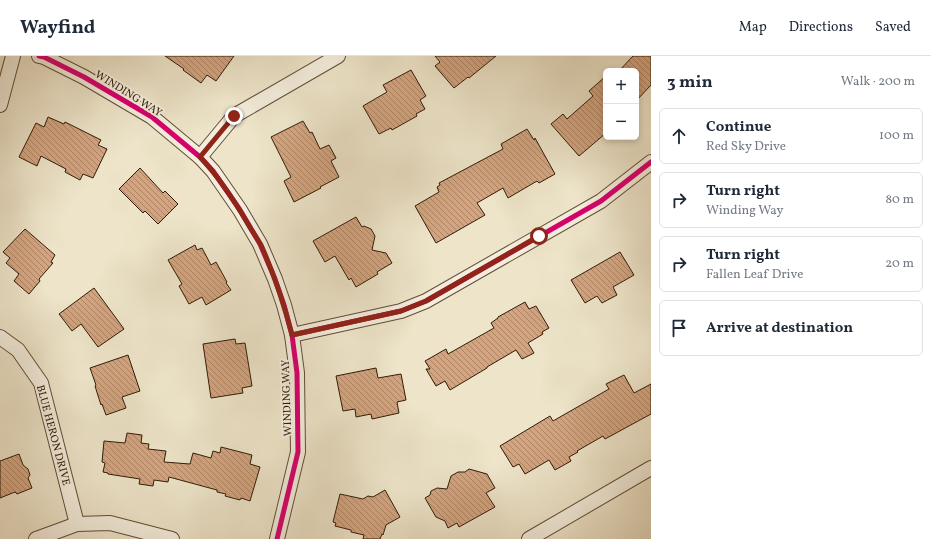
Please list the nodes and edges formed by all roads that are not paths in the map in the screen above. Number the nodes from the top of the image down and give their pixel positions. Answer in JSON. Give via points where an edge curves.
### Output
{"nodes":[{"id":1,"x":13,"y":56,"type":"edge"},
{"id":2,"x":40,"y":56,"type":"edge"},
{"id":3,"x":338,"y":56,"type":"edge"},
{"id":4,"x":0,"y":106,"type":"edge"},
{"id":5,"x":200,"y":157,"type":"junction"},
{"id":6,"x":651,"y":162,"type":"edge"},
{"id":7,"x":292,"y":335,"type":"junction"},
{"id":8,"x":0,"y":337,"type":"edge"},
{"id":9,"x":651,"y":468,"type":"edge"},
{"id":10,"x":77,"y":524,"type":"junction"},
{"id":11,"x":36,"y":539,"type":"edge"},
{"id":12,"x":172,"y":539,"type":"edge"},
{"id":13,"x":277,"y":539,"type":"edge"},
{"id":14,"x":529,"y":539,"type":"edge"}],
"edges":[{"from":1,"to":4,"type":"street"},
{"from":2,"to":5,"type":"street","name":"WINDING WAY","via":[[84,77],[152,117]]},
{"from":3,"to":5,"type":"street","via":[[234,116]]},
{"from":5,"to":7,"type":"street","name":"WINDING WAY","via":[[240,210],[260,244],[275,279]]},
{"from":6,"to":7,"type":"street","via":[[601,201],[426,301],[401,311]]},
{"from":7,"to":13,"type":"street","name":"WINDING WAY","via":[[297,374],[298,452]]},
{"from":8,"to":10,"type":"street","name":"BLUE HERON DRIVE","via":[[18,350],[41,384]]},
{"from":9,"to":14,"type":"street"},
{"from":10,"to":11,"type":"street"},
{"from":10,"to":12,"type":"street","via":[[110,524]]}]}
